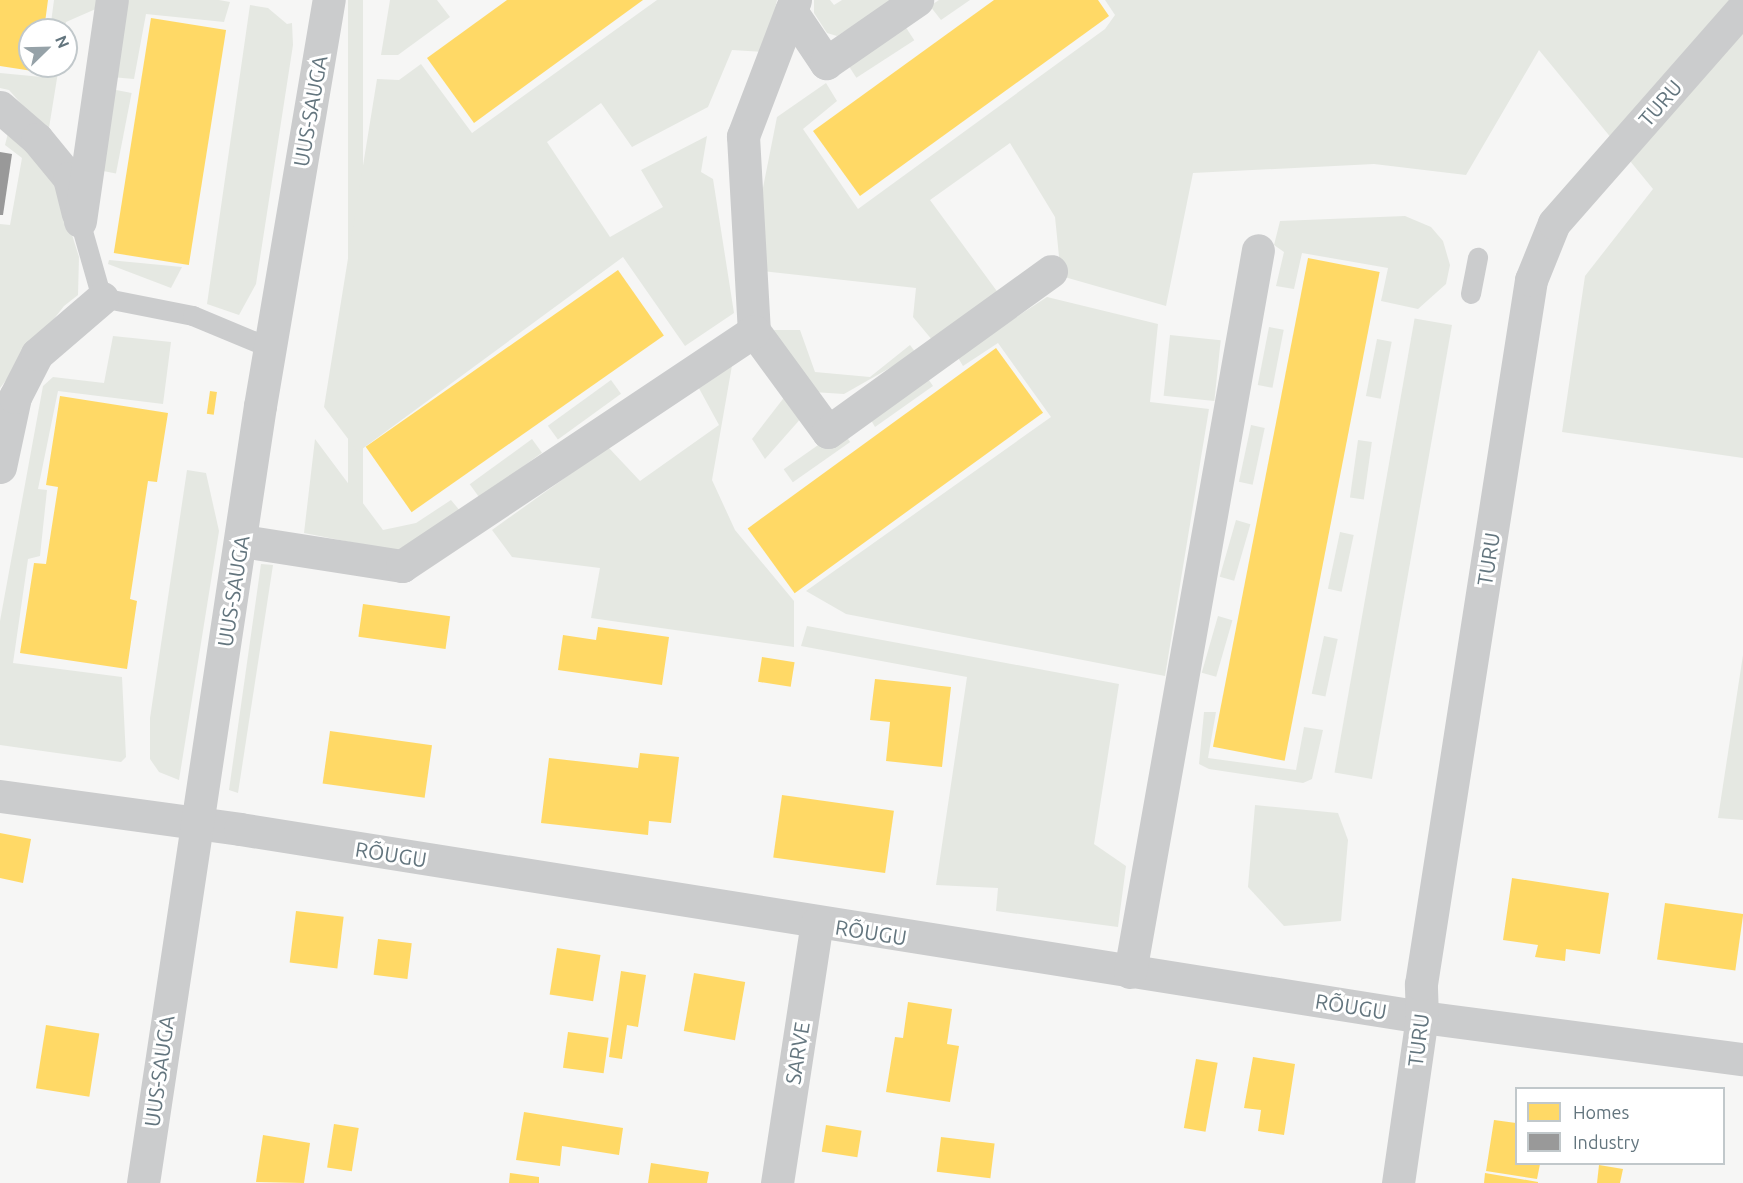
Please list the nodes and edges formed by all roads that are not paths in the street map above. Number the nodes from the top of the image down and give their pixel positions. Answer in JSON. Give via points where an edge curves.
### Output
{"nodes":[{"id":1,"x":112,"y":0,"type":"edge"},
{"id":2,"x":329,"y":0,"type":"edge"},
{"id":3,"x":917,"y":0,"type":"edge"},
{"id":4,"x":791,"y":4,"type":"edge"},
{"id":5,"x":1743,"y":8,"type":"edge"},
{"id":6,"x":0,"y":107,"type":"edge"},
{"id":7,"x":80,"y":221,"type":"junction"},
{"id":8,"x":1258,"y":250,"type":"dead end"},
{"id":9,"x":1478,"y":258,"type":"dead end"},
{"id":10,"x":1051,"y":271,"type":"dead end"},
{"id":11,"x":1471,"y":294,"type":"dead end"},
{"id":12,"x":102,"y":298,"type":"junction"},
{"id":13,"x":754,"y":331,"type":"junction"},
{"id":14,"x":270,"y":348,"type":"junction"},
{"id":15,"x":0,"y":467,"type":"edge"},
{"id":16,"x":242,"y":541,"type":"junction"},
{"id":17,"x":0,"y":796,"type":"edge"},
{"id":18,"x":195,"y":823,"type":"junction"},
{"id":19,"x":817,"y":923,"type":"junction"},
{"id":20,"x":1130,"y":972,"type":"junction"},
{"id":21,"x":1422,"y":1017,"type":"junction"},
{"id":22,"x":1743,"y":1059,"type":"edge"},
{"id":23,"x":143,"y":1183,"type":"edge"},
{"id":24,"x":777,"y":1183,"type":"edge"},
{"id":25,"x":1398,"y":1183,"type":"edge"}],
"edges":[{"from":1,"to":7,"type":"street"},
{"from":2,"to":14,"type":"street","name":"UUS-SAUGA"},
{"from":3,"to":4,"type":"street","via":[[826,63]]},
{"from":4,"to":13,"type":"street","via":[[743,136]]},
{"from":5,"to":21,"type":"street","name":"TURU","via":[[1554,223],[1532,280],[1421,984]]},
{"from":6,"to":7,"type":"street","via":[[37,139],[69,178]]},
{"from":7,"to":12,"type":"lane"},
{"from":8,"to":20,"type":"street"},
{"from":9,"to":11,"type":"lane"},
{"from":10,"to":13,"type":"street","via":[[828,432]]},
{"from":12,"to":14,"type":"lane","via":[[193,316]]},
{"from":12,"to":15,"type":"street","via":[[37,354],[15,397]]},
{"from":13,"to":16,"type":"street","via":[[402,566]]},
{"from":14,"to":16,"type":"street","name":"UUS-SAUGA"},
{"from":16,"to":18,"type":"street","name":"UUS-SAUGA"},
{"from":17,"to":18,"type":"street","name":"RÕUGU"},
{"from":18,"to":19,"type":"street","name":"RÕUGU"},
{"from":18,"to":23,"type":"street","name":"UUS-SAUGA"},
{"from":19,"to":20,"type":"street","name":"RÕUGU"},
{"from":19,"to":24,"type":"street","name":"SARVE"},
{"from":20,"to":21,"type":"street","name":"RÕUGU"},
{"from":21,"to":22,"type":"street","name":"RÕUGU"},
{"from":21,"to":25,"type":"street","name":"TURU"}]}
